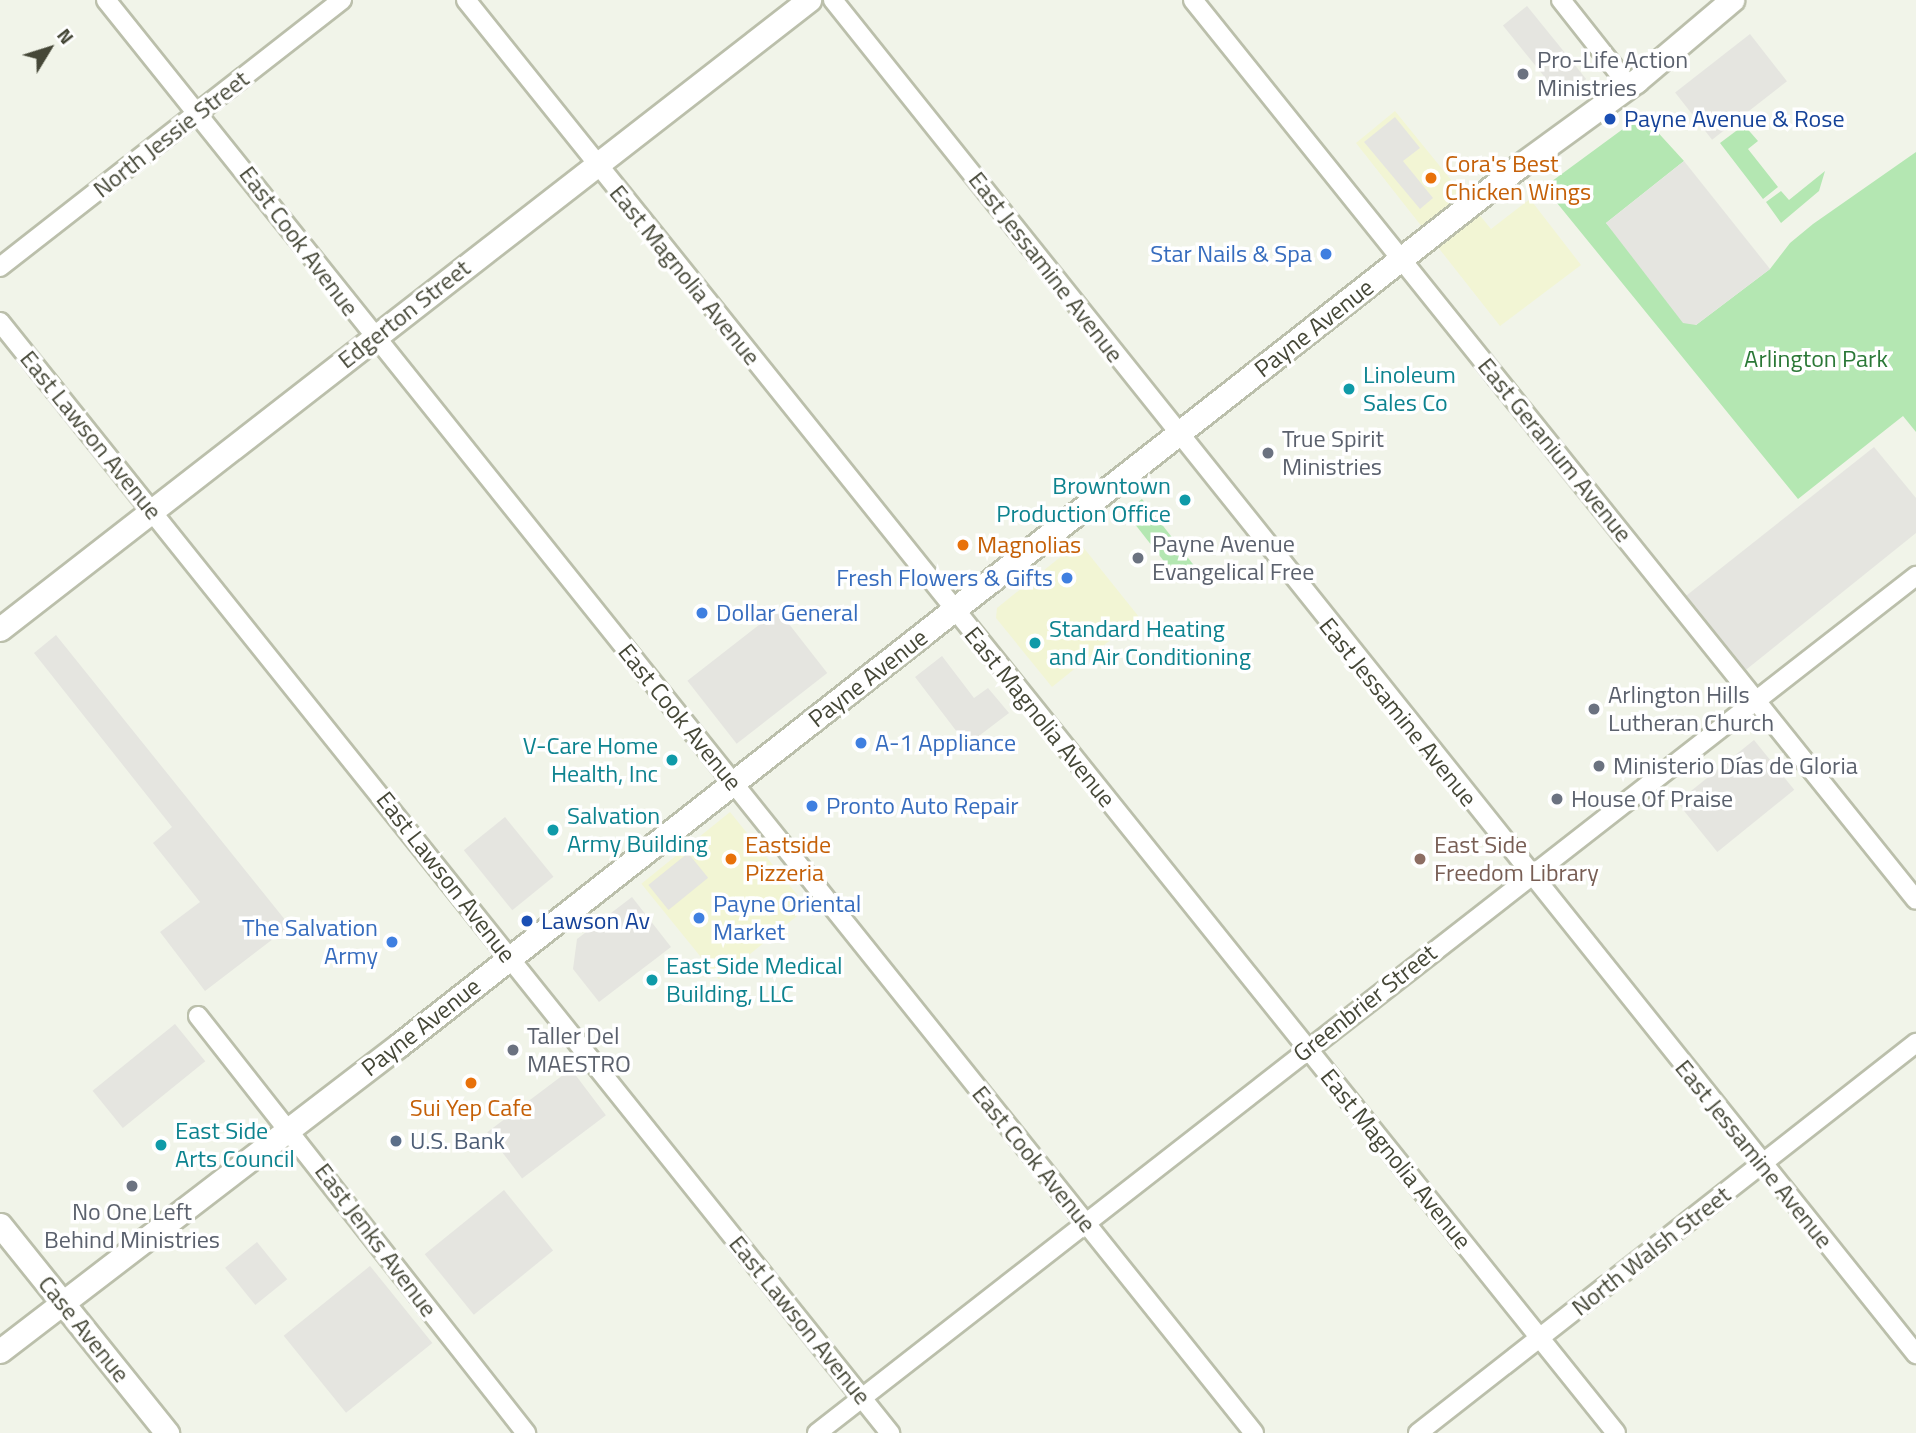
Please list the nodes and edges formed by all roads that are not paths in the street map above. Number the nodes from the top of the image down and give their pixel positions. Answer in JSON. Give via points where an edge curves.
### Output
{"nodes":[{"id":1,"x":106,"y":0,"type":"edge"},
{"id":2,"x":342,"y":0,"type":"edge"},
{"id":3,"x":466,"y":0,"type":"edge"},
{"id":4,"x":809,"y":0,"type":"edge"},
{"id":5,"x":832,"y":0,"type":"edge"},
{"id":6,"x":1193,"y":0,"type":"edge"},
{"id":7,"x":1561,"y":0,"type":"edge"},
{"id":8,"x":1732,"y":0,"type":"edge"},
{"id":9,"x":1629,"y":86,"type":"junction"},
{"id":10,"x":197,"y":113,"type":"junction"},
{"id":11,"x":596,"y":164,"type":"junction"},
{"id":12,"x":1402,"y":258,"type":"junction"},
{"id":13,"x":0,"y":267,"type":"edge"},
{"id":14,"x":0,"y":321,"type":"edge"},
{"id":15,"x":373,"y":338,"type":"junction"},
{"id":16,"x":1178,"y":435,"type":"junction"},
{"id":17,"x":152,"y":511,"type":"junction"},
{"id":18,"x":1916,"y":576,"type":"edge"},
{"id":19,"x":955,"y":610,"type":"junction"},
{"id":20,"x":0,"y":629,"type":"edge"},
{"id":21,"x":1754,"y":699,"type":"junction"},
{"id":22,"x":733,"y":783,"type":"junction"},
{"id":23,"x":1529,"y":875,"type":"junction"},
{"id":24,"x":1916,"y":900,"type":"edge"},
{"id":25,"x":509,"y":958,"type":"junction"},
{"id":26,"x":198,"y":1016,"type":"dead end"},
{"id":27,"x":1916,"y":1043,"type":"edge"},
{"id":28,"x":1307,"y":1049,"type":"junction"},
{"id":29,"x":290,"y":1128,"type":"junction"},
{"id":30,"x":1762,"y":1164,"type":"junction"},
{"id":31,"x":0,"y":1225,"type":"edge"},
{"id":32,"x":1087,"y":1225,"type":"junction"},
{"id":33,"x":63,"y":1302,"type":"junction"},
{"id":34,"x":1540,"y":1339,"type":"junction"},
{"id":35,"x":0,"y":1351,"type":"edge"},
{"id":36,"x":1916,"y":1354,"type":"edge"},
{"id":37,"x":862,"y":1398,"type":"junction"},
{"id":38,"x":167,"y":1433,"type":"edge"},
{"id":39,"x":526,"y":1433,"type":"edge"},
{"id":40,"x":817,"y":1433,"type":"edge"},
{"id":41,"x":890,"y":1433,"type":"edge"},
{"id":42,"x":1254,"y":1433,"type":"edge"},
{"id":43,"x":1418,"y":1433,"type":"edge"},
{"id":44,"x":1616,"y":1433,"type":"edge"}],
"edges":[{"from":1,"to":10,"type":"street","name":"East Cook Avenue"},
{"from":2,"to":10,"type":"street","name":"North Jessie Street"},
{"from":3,"to":11,"type":"street","name":"East Magnolia Avenue"},
{"from":4,"to":11,"type":"street","name":"Edgerton Street"},
{"from":5,"to":16,"type":"street","name":"East Jessamine Avenue"},
{"from":6,"to":12,"type":"street","name":"East Geranium Avenue"},
{"from":7,"to":9,"type":"street"},
{"from":8,"to":9,"type":"street","name":"Payne Avenue"},
{"from":9,"to":12,"type":"street","name":"Payne Avenue"},
{"from":10,"to":13,"type":"street","name":"North Jessie Street"},
{"from":10,"to":15,"type":"street","name":"East Cook Avenue"},
{"from":11,"to":15,"type":"street","name":"Edgerton Street"},
{"from":11,"to":19,"type":"street","name":"East Magnolia Avenue"},
{"from":12,"to":16,"type":"street","name":"Payne Avenue"},
{"from":12,"to":21,"type":"street","name":"East Geranium Avenue"},
{"from":14,"to":17,"type":"street","name":"East Lawson Avenue"},
{"from":15,"to":17,"type":"street","name":"Edgerton Street"},
{"from":15,"to":22,"type":"street","name":"East Cook Avenue"},
{"from":16,"to":19,"type":"street","name":"Payne Avenue"},
{"from":16,"to":23,"type":"street","name":"East Jessamine Avenue"},
{"from":17,"to":20,"type":"street","name":"Edgerton Street"},
{"from":17,"to":25,"type":"street","name":"East Lawson Avenue"},
{"from":18,"to":21,"type":"street","name":"Greenbrier Street"},
{"from":19,"to":22,"type":"street","name":"Payne Avenue"},
{"from":19,"to":28,"type":"street","name":"East Magnolia Avenue"},
{"from":21,"to":23,"type":"street","name":"Greenbrier Street"},
{"from":21,"to":24,"type":"street","name":"East Geranium Avenue"},
{"from":22,"to":25,"type":"street","name":"Payne Avenue"},
{"from":22,"to":32,"type":"street","name":"East Cook Avenue"},
{"from":23,"to":28,"type":"street","name":"Greenbrier Street"},
{"from":23,"to":30,"type":"street","name":"East Jessamine Avenue"},
{"from":25,"to":29,"type":"street","name":"Payne Avenue"},
{"from":25,"to":37,"type":"street","name":"East Lawson Avenue"},
{"from":26,"to":29,"type":"street","name":"East Jenks Avenue"},
{"from":27,"to":30,"type":"street","name":"North Walsh Street"},
{"from":28,"to":32,"type":"street","name":"Greenbrier Street"},
{"from":28,"to":34,"type":"street","name":"East Magnolia Avenue"},
{"from":29,"to":33,"type":"street","name":"Payne Avenue"},
{"from":29,"to":39,"type":"street","name":"East Jenks Avenue"},
{"from":30,"to":34,"type":"street","name":"North Walsh Street"},
{"from":30,"to":36,"type":"street","name":"East Jessamine Avenue"},
{"from":31,"to":33,"type":"street","name":"Case Avenue"},
{"from":32,"to":37,"type":"street","name":"Greenbrier Street"},
{"from":32,"to":42,"type":"street","name":"East Cook Avenue"},
{"from":33,"to":35,"type":"street","name":"Payne Avenue"},
{"from":33,"to":38,"type":"street","name":"Case Avenue"},
{"from":34,"to":43,"type":"street","name":"North Walsh Street"},
{"from":34,"to":44,"type":"street","name":"East Magnolia Avenue"},
{"from":37,"to":40,"type":"street","name":"Greenbrier Street"},
{"from":37,"to":41,"type":"street","name":"East Lawson Avenue"}]}
